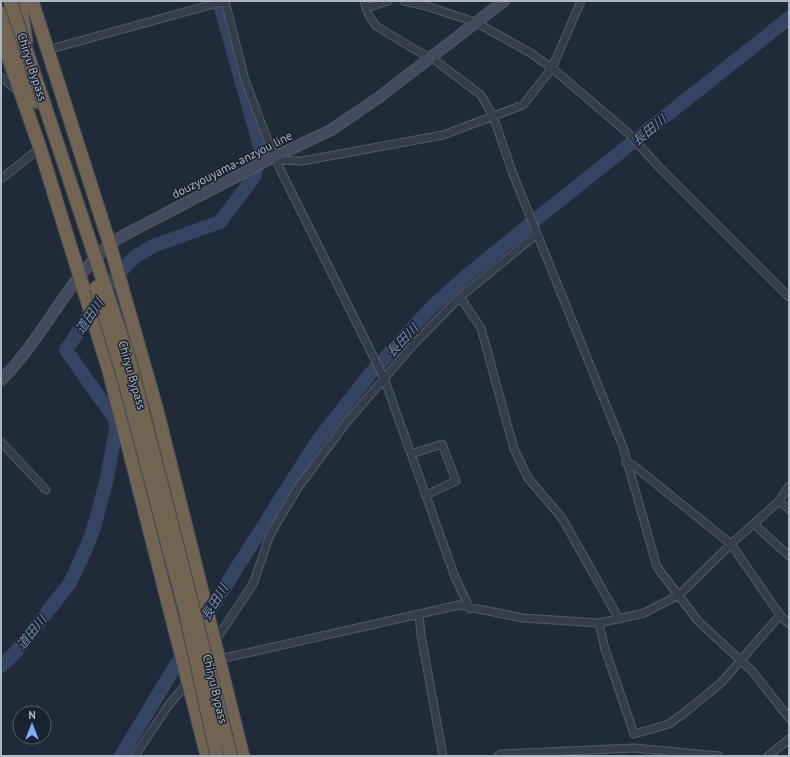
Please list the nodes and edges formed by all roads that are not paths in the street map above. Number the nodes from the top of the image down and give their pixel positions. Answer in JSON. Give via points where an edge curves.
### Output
{"nodes":[{"id":1,"x":4,"y":1,"type":"edge"},
{"id":2,"x":10,"y":1,"type":"edge"},
{"id":3,"x":20,"y":1,"type":"edge"},
{"id":4,"x":32,"y":1,"type":"edge"},
{"id":5,"x":225,"y":1,"type":"edge"},
{"id":6,"x":388,"y":1,"type":"edge"},
{"id":7,"x":404,"y":1,"type":"edge"},
{"id":8,"x":504,"y":1,"type":"edge"},
{"id":9,"x":581,"y":1,"type":"edge"},
{"id":10,"x":214,"y":2,"type":"edge"},
{"id":11,"x":365,"y":4,"type":"edge"},
{"id":12,"x":1,"y":13,"type":"edge"},
{"id":13,"x":475,"y":22,"type":"junction"},
{"id":14,"x":1,"y":36,"type":"edge"},
{"id":15,"x":47,"y":50,"type":"junction"},
{"id":16,"x":28,"y":53,"type":"junction"},
{"id":17,"x":432,"y":58,"type":"junction"},
{"id":18,"x":552,"y":68,"type":"junction"},
{"id":19,"x":1,"y":77,"type":"edge"},
{"id":20,"x":22,"y":94,"type":"junction"},
{"id":21,"x":36,"y":102,"type":"junction"},
{"id":22,"x":493,"y":116,"type":"junction"},
{"id":23,"x":40,"y":148,"type":"junction"},
{"id":24,"x":275,"y":158,"type":"junction"},
{"id":25,"x":1,"y":179,"type":"edge"},
{"id":26,"x":537,"y":234,"type":"junction"},
{"id":27,"x":110,"y":245,"type":"junction"},
{"id":28,"x":80,"y":275,"type":"junction"},
{"id":29,"x":460,"y":297,"type":"junction"},
{"id":30,"x":789,"y":297,"type":"edge"},
{"id":31,"x":384,"y":378,"type":"junction"},
{"id":32,"x":1,"y":380,"type":"edge"},
{"id":33,"x":1,"y":442,"type":"edge"},
{"id":34,"x":411,"y":454,"type":"junction"},
{"id":35,"x":626,"y":463,"type":"junction"},
{"id":36,"x":789,"y":486,"type":"edge"},
{"id":37,"x":46,"y":490,"type":"dead end"},
{"id":38,"x":426,"y":495,"type":"junction"},
{"id":39,"x":779,"y":501,"type":"junction"},
{"id":40,"x":789,"y":509,"type":"edge"},
{"id":41,"x":754,"y":524,"type":"junction"},
{"id":42,"x":731,"y":544,"type":"junction"},
{"id":43,"x":789,"y":556,"type":"edge"},
{"id":44,"x":679,"y":595,"type":"junction"},
{"id":45,"x":470,"y":608,"type":"junction"},
{"id":46,"x":419,"y":615,"type":"junction"},
{"id":47,"x":780,"y":615,"type":"junction"},
{"id":48,"x":618,"y":619,"type":"junction"},
{"id":49,"x":599,"y":624,"type":"junction"},
{"id":50,"x":789,"y":624,"type":"edge"},
{"id":51,"x":216,"y":640,"type":"junction"},
{"id":52,"x":220,"y":659,"type":"junction"},
{"id":53,"x":741,"y":660,"type":"junction"},
{"id":54,"x":188,"y":678,"type":"junction"},
{"id":55,"x":789,"y":718,"type":"edge"},
{"id":56,"x":789,"y":739,"type":"edge"},
{"id":57,"x":635,"y":752,"type":"edge"},
{"id":58,"x":500,"y":755,"type":"edge"},
{"id":59,"x":135,"y":756,"type":"edge"},
{"id":60,"x":207,"y":756,"type":"edge"},
{"id":61,"x":217,"y":756,"type":"edge"},
{"id":62,"x":232,"y":756,"type":"edge"},
{"id":63,"x":243,"y":756,"type":"edge"},
{"id":64,"x":443,"y":756,"type":"edge"},
{"id":65,"x":719,"y":756,"type":"edge"},
{"id":66,"x":768,"y":756,"type":"edge"}],
"edges":[{"from":1,"to":21,"type":"highway","name":"Chiryu Bypass"},
{"from":2,"to":16,"type":"highway","name":"Chiryu Bypass","bridge":true},
{"from":3,"to":16,"type":"highway","bridge":true},
{"from":4,"to":15,"type":"highway"},
{"from":5,"to":10,"type":"street"},
{"from":5,"to":24,"type":"street","via":[[246,80]]},
{"from":6,"to":11,"type":"street"},
{"from":7,"to":13,"type":"street"},
{"from":8,"to":13,"type":"main road","name":"douzyouyama-anzyou line"},
{"from":9,"to":18,"type":"street"},
{"from":10,"to":15,"type":"street"},
{"from":11,"to":17,"type":"street","via":[[376,26]]},
{"from":12,"to":21,"type":"highway"},
{"from":13,"to":17,"type":"main road","name":"douzyouyama-anzyou line"},
{"from":13,"to":18,"type":"street","via":[[530,52]]},
{"from":14,"to":20,"type":"highway"},
{"from":15,"to":27,"type":"highway"},
{"from":16,"to":62,"type":"highway","name":"Chiryu Bypass","bridge":true,"via":[[130,362]]},
{"from":17,"to":22,"type":"street","via":[[481,95]]},
{"from":17,"to":24,"type":"main road","name":"douzyouyama-anzyou line","via":[[331,130]]},
{"from":18,"to":22,"type":"street","via":[[523,105]]},
{"from":18,"to":30,"type":"street","via":[[628,133]]},
{"from":19,"to":20,"type":"street"},
{"from":20,"to":23,"type":"highway"},
{"from":21,"to":61,"type":"highway","name":"Chiryu Bypass","bridge":true,"via":[[125,382],[185,610]]},
{"from":22,"to":24,"type":"street","via":[[443,135],[302,161]]},
{"from":22,"to":26,"type":"street"},
{"from":23,"to":25,"type":"street"},
{"from":23,"to":28,"type":"highway"},
{"from":24,"to":27,"type":"main road","name":"douzyouyama-anzyou line","via":[[130,232]]},
{"from":24,"to":31,"type":"street"},
{"from":26,"to":29,"type":"street"},
{"from":26,"to":35,"type":"street","via":[[622,447]]},
{"from":27,"to":28,"type":"main road","name":"douzyouyama-anzyou line"},
{"from":27,"to":51,"type":"highway","via":[[157,410]]},
{"from":28,"to":32,"type":"main road","name":"douzyouyama-anzyou line","via":[[22,358]]},
{"from":28,"to":54,"type":"highway","via":[[109,371]]},
{"from":29,"to":31,"type":"street"},
{"from":29,"to":48,"type":"street","via":[[481,328],[514,449],[528,478],[562,518]]},
{"from":31,"to":34,"type":"street"},
{"from":31,"to":51,"type":"street","via":[[346,423],[297,489],[270,535],[253,584]]},
{"from":33,"to":37,"type":"street"},
{"from":34,"to":38,"type":"street"},
{"from":34,"to":38,"type":"street","via":[[442,444],[456,481]]},
{"from":35,"to":42,"type":"street","via":[[634,465]]},
{"from":35,"to":44,"type":"street","via":[[657,567]]},
{"from":36,"to":39,"type":"street"},
{"from":38,"to":45,"type":"street","via":[[455,577]]},
{"from":39,"to":40,"type":"street"},
{"from":39,"to":41,"type":"street"},
{"from":41,"to":42,"type":"street"},
{"from":41,"to":43,"type":"street"},
{"from":42,"to":44,"type":"street"},
{"from":42,"to":47,"type":"street"},
{"from":44,"to":48,"type":"street","via":[[644,613]]},
{"from":44,"to":53,"type":"street","via":[[704,628]]},
{"from":45,"to":46,"type":"street","via":[[459,605]]},
{"from":45,"to":49,"type":"street","via":[[523,618]]},
{"from":46,"to":52,"type":"street"},
{"from":46,"to":64,"type":"street"},
{"from":47,"to":50,"type":"street"},
{"from":47,"to":53,"type":"street"},
{"from":48,"to":49,"type":"street"},
{"from":49,"to":53,"type":"street","via":[[634,734],[670,724],[721,683]]},
{"from":51,"to":52,"type":"highway"},
{"from":51,"to":54,"type":"street"},
{"from":52,"to":63,"type":"highway"},
{"from":53,"to":55,"type":"street"},
{"from":54,"to":59,"type":"street"},
{"from":54,"to":60,"type":"highway"},
{"from":56,"to":66,"type":"street"},
{"from":57,"to":58,"type":"street"},
{"from":57,"to":65,"type":"street"}]}
